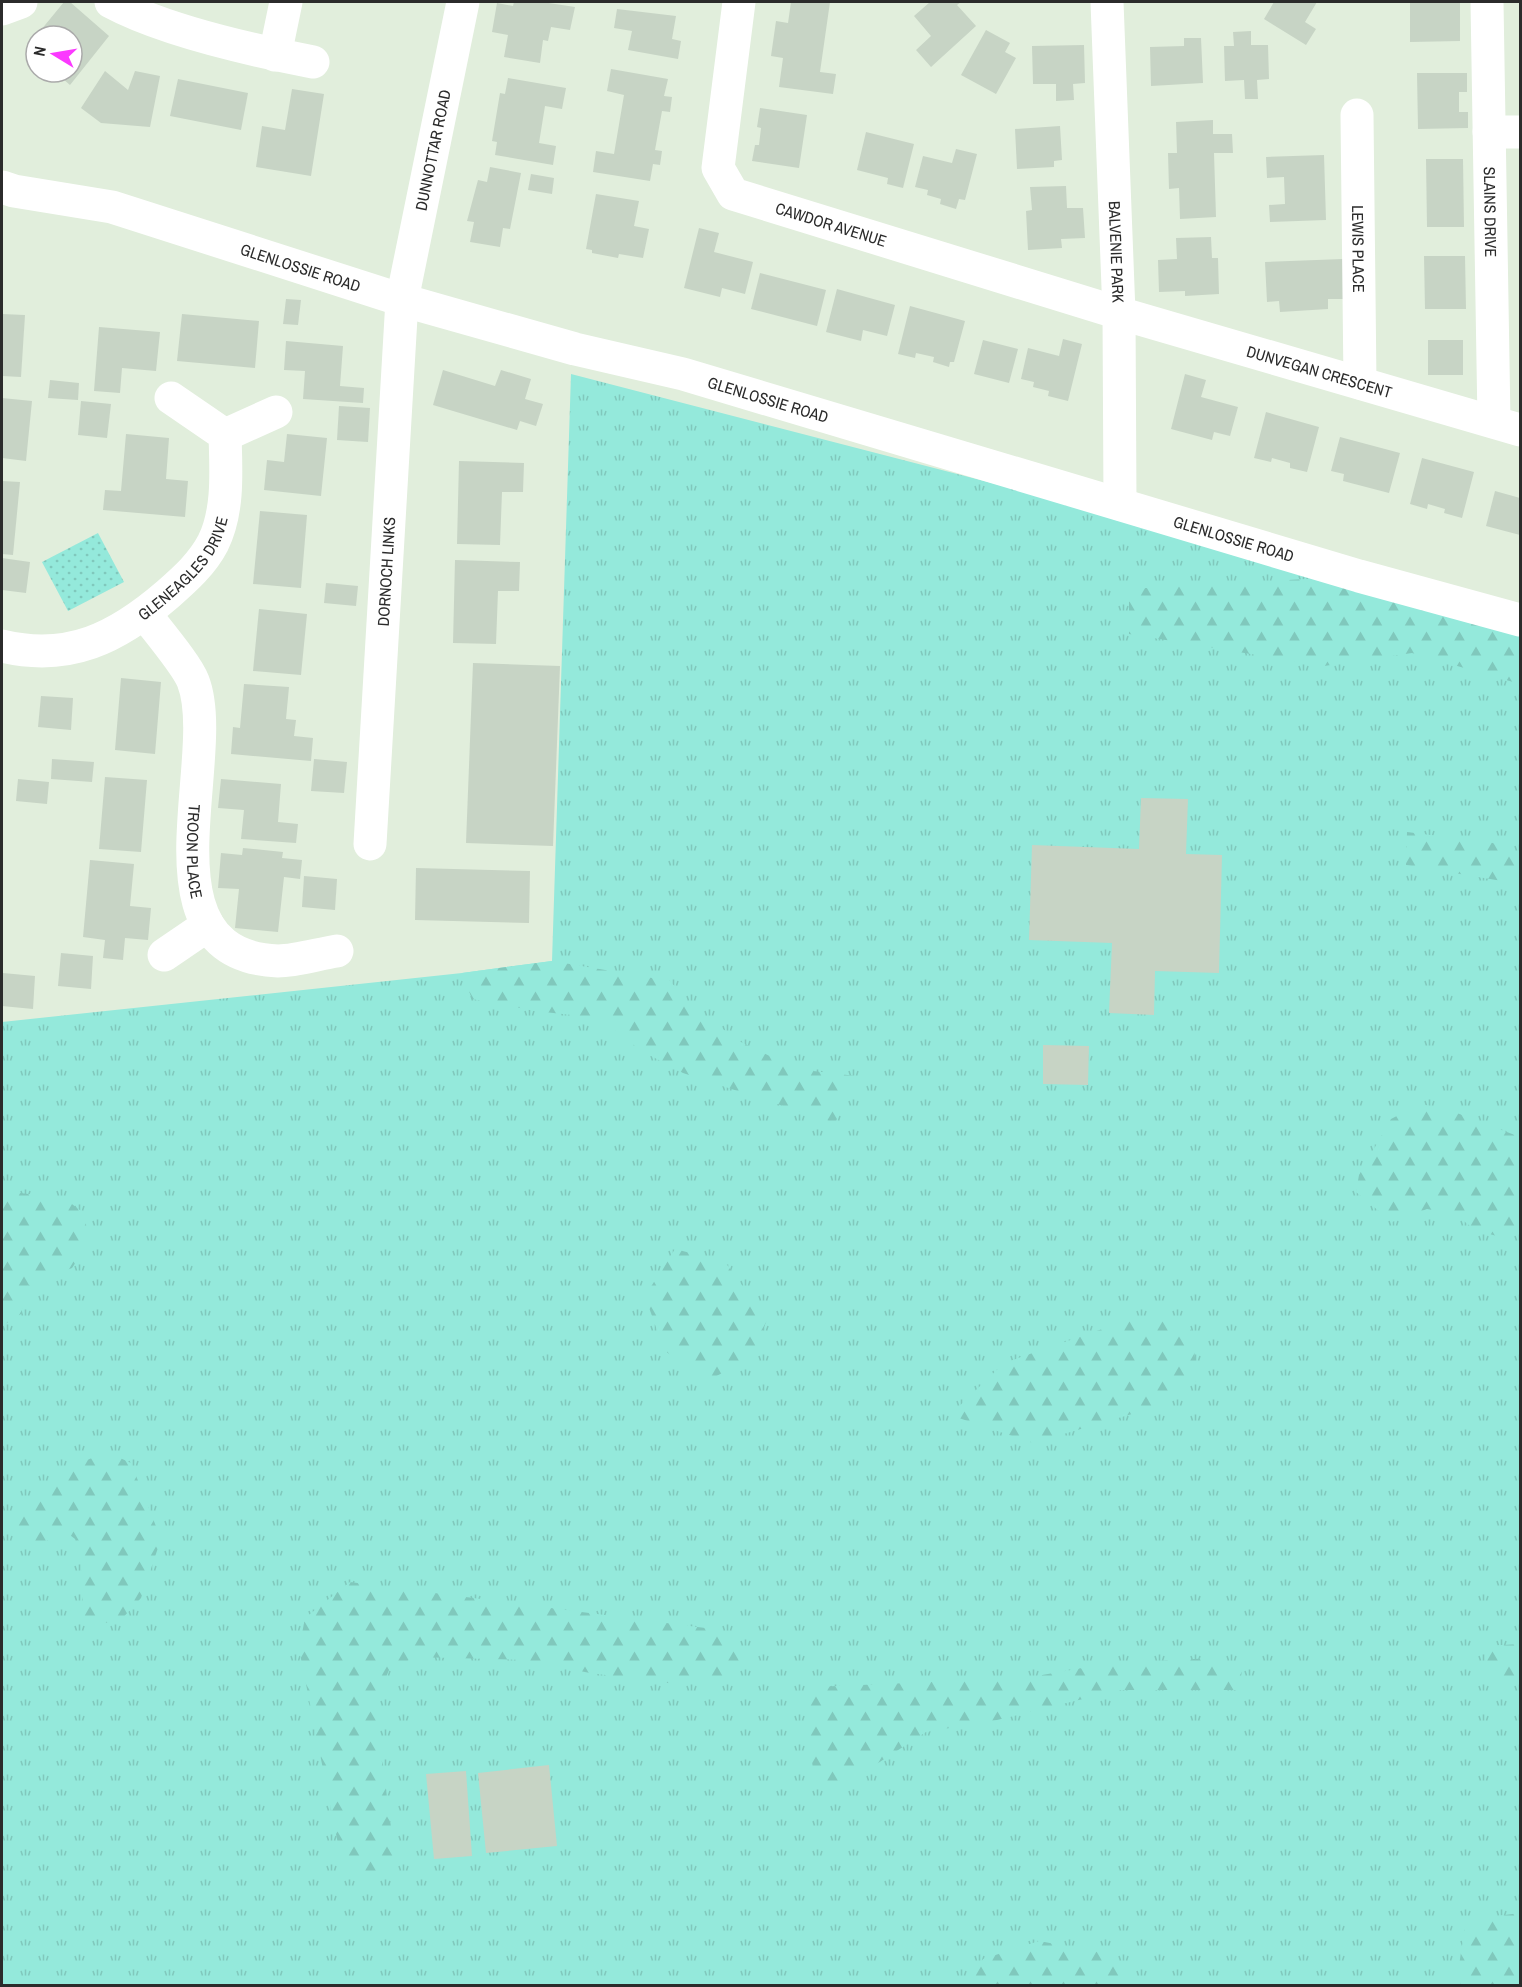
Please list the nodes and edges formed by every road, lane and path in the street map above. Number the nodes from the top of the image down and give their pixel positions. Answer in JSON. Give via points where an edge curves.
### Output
{"nodes":[{"id":1,"x":21,"y":2,"type":"edge"},
{"id":2,"x":111,"y":2,"type":"edge"},
{"id":3,"x":286,"y":2,"type":"edge"},
{"id":4,"x":463,"y":2,"type":"edge"},
{"id":5,"x":739,"y":2,"type":"edge"},
{"id":6,"x":1107,"y":2,"type":"edge"},
{"id":7,"x":1486,"y":2,"type":"edge"},
{"id":8,"x":2,"y":9,"type":"edge"},
{"id":9,"x":275,"y":55,"type":"junction"},
{"id":10,"x":313,"y":62,"type":"dead end"},
{"id":11,"x":1357,"y":115,"type":"dead end"},
{"id":12,"x":1505,"y":132,"type":"edge"},
{"id":13,"x":6,"y":190,"type":"edge"},
{"id":14,"x":402,"y":300,"type":"junction"},
{"id":15,"x":1119,"y":313,"type":"junction"},
{"id":16,"x":1360,"y":383,"type":"junction"},
{"id":17,"x":171,"y":398,"type":"dead end"},
{"id":18,"x":276,"y":412,"type":"dead end"},
{"id":19,"x":1507,"y":426,"type":"edge"},
{"id":20,"x":225,"y":435,"type":"junction"},
{"id":21,"x":1120,"y":504,"type":"junction"},
{"id":22,"x":145,"y":614,"type":"junction"},
{"id":23,"x":1521,"y":620,"type":"edge"},
{"id":24,"x":2,"y":646,"type":"edge"},
{"id":25,"x":370,"y":844,"type":"dead end"},
{"id":26,"x":208,"y":925,"type":"junction"},
{"id":27,"x":337,"y":951,"type":"dead end"},
{"id":28,"x":164,"y":955,"type":"dead end"}],
"edges":[{"from":1,"to":8,"type":"street"},
{"from":2,"to":9,"type":"street","via":[[138,17]]},
{"from":3,"to":9,"type":"street"},
{"from":4,"to":14,"type":"street","name":"DUNNOTTAR ROAD"},
{"from":5,"to":15,"type":"street","name":"CAWDOR AVENUE","via":[[718,168],[733,194]]},
{"from":6,"to":15,"type":"street","name":"BALVENIE PARK"},
{"from":7,"to":12,"type":"street","name":"SLAINS DRIVE"},
{"from":9,"to":10,"type":"street"},
{"from":11,"to":16,"type":"street","name":"LEWIS PLACE"},
{"from":12,"to":19,"type":"street","name":"SLAINS DRIVE"},
{"from":13,"to":14,"type":"street","name":"GLENLOSSIE ROAD","via":[[112,207]]},
{"from":14,"to":21,"type":"street","name":"GLENLOSSIE ROAD","via":[[575,349],[683,374]]},
{"from":14,"to":25,"type":"street","name":"DORNOCH LINKS"},
{"from":15,"to":16,"type":"street","name":"DUNVEGAN CRESCENT"},
{"from":15,"to":21,"type":"street","name":"BALVENIE PARK"},
{"from":16,"to":19,"type":"street","name":"DUNVEGAN CRESCENT"},
{"from":17,"to":20,"type":"street"},
{"from":18,"to":20,"type":"street"},
{"from":20,"to":22,"type":"street","name":"GLENEAGLES DRIVE","via":[[226,494],[214,542],[194,570]]},
{"from":21,"to":23,"type":"street","name":"GLENLOSSIE ROAD"},
{"from":22,"to":24,"type":"street","name":"GLENEAGLES DRIVE","via":[[100,640],[74,649],[51,652]]},
{"from":22,"to":26,"type":"street","name":"TROON PLACE","via":[[193,681],[200,727],[191,832],[194,885]]},
{"from":26,"to":27,"type":"street","name":"TROON PLACE","via":[[224,944],[245,954],[278,961]]},
{"from":26,"to":28,"type":"street"}]}
